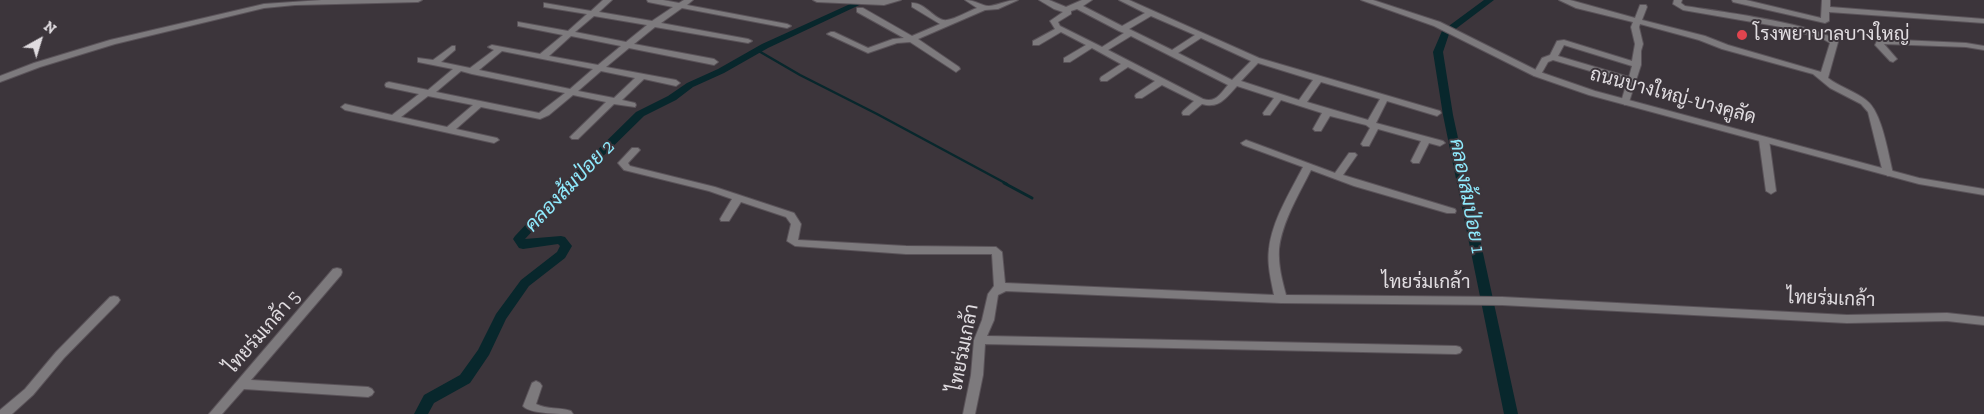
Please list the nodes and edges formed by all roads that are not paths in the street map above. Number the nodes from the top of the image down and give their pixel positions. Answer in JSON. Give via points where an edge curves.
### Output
{"nodes":[{"id":1,"x":418,"y":0,"type":"edge"},
{"id":2,"x":608,"y":0,"type":"edge"},
{"id":3,"x":651,"y":0,"type":"edge"},
{"id":4,"x":689,"y":0,"type":"edge"},
{"id":5,"x":817,"y":0,"type":"edge"},
{"id":6,"x":831,"y":0,"type":"edge"},
{"id":7,"x":897,"y":0,"type":"edge"},
{"id":8,"x":969,"y":0,"type":"edge"},
{"id":9,"x":1014,"y":0,"type":"edge"},
{"id":10,"x":1043,"y":0,"type":"edge"},
{"id":11,"x":1088,"y":0,"type":"edge"},
{"id":12,"x":1122,"y":0,"type":"edge"},
{"id":13,"x":1365,"y":0,"type":"edge"},
{"id":14,"x":1563,"y":0,"type":"edge"},
{"id":15,"x":1678,"y":0,"type":"edge"},
{"id":16,"x":1736,"y":0,"type":"edge"},
{"id":17,"x":846,"y":1,"type":"edge"},
{"id":18,"x":1826,"y":4,"type":"edge"},
{"id":19,"x":547,"y":5,"type":"dead end"},
{"id":20,"x":915,"y":5,"type":"dead end"},
{"id":21,"x":680,"y":6,"type":"junction"},
{"id":22,"x":1077,"y":6,"type":"junction"},
{"id":23,"x":1643,"y":7,"type":"dead end"},
{"id":24,"x":984,"y":8,"type":"junction"},
{"id":25,"x":860,"y":10,"type":"dead end"},
{"id":26,"x":1068,"y":12,"type":"junction"},
{"id":27,"x":1152,"y":12,"type":"junction"},
{"id":28,"x":592,"y":14,"type":"junction"},
{"id":29,"x":1637,"y":22,"type":"junction"},
{"id":30,"x":1984,"y":22,"type":"edge"},
{"id":31,"x":948,"y":23,"type":"junction"},
{"id":32,"x":521,"y":24,"type":"dead end"},
{"id":33,"x":651,"y":24,"type":"junction"},
{"id":34,"x":787,"y":26,"type":"dead end"},
{"id":35,"x":1061,"y":29,"type":"junction"},
{"id":36,"x":1126,"y":31,"type":"junction"},
{"id":37,"x":568,"y":34,"type":"junction"},
{"id":38,"x":832,"y":34,"type":"dead end"},
{"id":39,"x":1201,"y":35,"type":"junction"},
{"id":40,"x":912,"y":39,"type":"junction"},
{"id":41,"x":748,"y":41,"type":"dead end"},
{"id":42,"x":1036,"y":43,"type":"dead end"},
{"id":43,"x":627,"y":45,"type":"junction"},
{"id":44,"x":1092,"y":45,"type":"junction"},
{"id":45,"x":452,"y":48,"type":"dead end"},
{"id":46,"x":1984,"y":48,"type":"edge"},
{"id":47,"x":1102,"y":50,"type":"junction"},
{"id":48,"x":1172,"y":54,"type":"junction"},
{"id":49,"x":542,"y":57,"type":"junction"},
{"id":50,"x":1553,"y":57,"type":"junction"},
{"id":51,"x":1893,"y":59,"type":"dead end"},
{"id":52,"x":421,"y":60,"type":"dead end"},
{"id":53,"x":1067,"y":60,"type":"dead end"},
{"id":54,"x":1256,"y":60,"type":"junction"},
{"id":55,"x":434,"y":62,"type":"junction"},
{"id":56,"x":714,"y":62,"type":"dead end"},
{"id":57,"x":1128,"y":64,"type":"junction"},
{"id":58,"x":1637,"y":65,"type":"junction"},
{"id":59,"x":460,"y":68,"type":"junction"},
{"id":60,"x":601,"y":68,"type":"junction"},
{"id":61,"x":956,"y":70,"type":"dead end"},
{"id":62,"x":472,"y":71,"type":"junction"},
{"id":63,"x":1537,"y":74,"type":"junction"},
{"id":64,"x":642,"y":76,"type":"junction"},
{"id":65,"x":1824,"y":78,"type":"junction"},
{"id":66,"x":0,"y":79,"type":"edge"},
{"id":67,"x":1104,"y":79,"type":"dead end"},
{"id":68,"x":1318,"y":80,"type":"junction"},
{"id":69,"x":1161,"y":81,"type":"junction"},
{"id":70,"x":1632,"y":81,"type":"junction"},
{"id":71,"x":676,"y":83,"type":"dead end"},
{"id":72,"x":1234,"y":83,"type":"junction"},
{"id":73,"x":389,"y":85,"type":"dead end"},
{"id":74,"x":574,"y":91,"type":"junction"},
{"id":75,"x":428,"y":93,"type":"junction"},
{"id":76,"x":1139,"y":96,"type":"dead end"},
{"id":77,"x":1279,"y":97,"type":"junction"},
{"id":78,"x":1384,"y":99,"type":"junction"},
{"id":79,"x":615,"y":100,"type":"junction"},
{"id":80,"x":1200,"y":101,"type":"junction"},
{"id":81,"x":1625,"y":102,"type":"junction"},
{"id":82,"x":479,"y":104,"type":"junction"},
{"id":83,"x":1301,"y":104,"type":"junction"},
{"id":84,"x":632,"y":105,"type":"dead end"},
{"id":85,"x":344,"y":107,"type":"dead end"},
{"id":86,"x":1327,"y":112,"type":"junction"},
{"id":87,"x":1186,"y":113,"type":"dead end"},
{"id":88,"x":1267,"y":113,"type":"dead end"},
{"id":89,"x":1437,"y":114,"type":"dead end"},
{"id":90,"x":394,"y":118,"type":"junction"},
{"id":91,"x":1372,"y":125,"type":"junction"},
{"id":92,"x":1318,"y":129,"type":"dead end"},
{"id":93,"x":448,"y":130,"type":"junction"},
{"id":94,"x":575,"y":137,"type":"dead end"},
{"id":95,"x":1426,"y":139,"type":"junction"},
{"id":96,"x":494,"y":140,"type":"dead end"},
{"id":97,"x":1764,"y":140,"type":"junction"},
{"id":98,"x":1246,"y":143,"type":"dead end"},
{"id":99,"x":1440,"y":143,"type":"dead end"},
{"id":100,"x":1366,"y":144,"type":"dead end"},
{"id":101,"x":634,"y":150,"type":"dead end"},
{"id":102,"x":1352,"y":155,"type":"dead end"},
{"id":103,"x":1416,"y":161,"type":"dead end"},
{"id":104,"x":1308,"y":167,"type":"junction"},
{"id":105,"x":1888,"y":173,"type":"junction"},
{"id":106,"x":1337,"y":177,"type":"junction"},
{"id":107,"x":1771,"y":191,"type":"dead end"},
{"id":108,"x":1984,"y":192,"type":"edge"},
{"id":109,"x":738,"y":198,"type":"junction"},
{"id":110,"x":1451,"y":211,"type":"dead end"},
{"id":111,"x":725,"y":219,"type":"dead end"},
{"id":112,"x":337,"y":272,"type":"dead end"},
{"id":113,"x":1000,"y":289,"type":"junction"},
{"id":114,"x":114,"y":300,"type":"dead end"},
{"id":115,"x":1281,"y":300,"type":"junction"},
{"id":116,"x":1984,"y":320,"type":"edge"},
{"id":117,"x":980,"y":340,"type":"junction"},
{"id":118,"x":1456,"y":350,"type":"dead end"},
{"id":119,"x":241,"y":384,"type":"junction"},
{"id":120,"x":536,"y":386,"type":"dead end"},
{"id":121,"x":368,"y":392,"type":"dead end"},
{"id":122,"x":4,"y":414,"type":"edge"},
{"id":123,"x":215,"y":414,"type":"edge"},
{"id":124,"x":567,"y":414,"type":"edge"},
{"id":125,"x":969,"y":414,"type":"edge"}],
"edges":[{"from":1,"to":66,"type":"street","via":[[264,6],[113,42]]},
{"from":2,"to":28,"type":"street"},
{"from":3,"to":21,"type":"street"},
{"from":4,"to":21,"type":"street"},
{"from":5,"to":6,"type":"street"},
{"from":6,"to":17,"type":"street"},
{"from":7,"to":17,"type":"street","via":[[889,3]]},
{"from":8,"to":24,"type":"street"},
{"from":9,"to":24,"type":"street","via":[[991,9]]},
{"from":10,"to":26,"type":"street"},
{"from":11,"to":22,"type":"street"},
{"from":12,"to":27,"type":"street"},
{"from":13,"to":63,"type":"street","name":"ถนนบางใหญ่-บางคูลัด","via":[[1437,24]]},
{"from":14,"to":29,"type":"street"},
{"from":15,"to":65,"type":"street","via":[[1683,8],[1782,25],[1826,37],[1834,42]]},
{"from":16,"to":18,"type":"street","via":[[1823,21],[1826,21]]},
{"from":18,"to":30,"type":"street"},
{"from":19,"to":28,"type":"street"},
{"from":20,"to":31,"type":"street","via":[[939,21]]},
{"from":21,"to":33,"type":"street"},
{"from":21,"to":34,"type":"street"},
{"from":22,"to":26,"type":"street"},
{"from":22,"to":36,"type":"street"},
{"from":23,"to":29,"type":"street"},
{"from":24,"to":31,"type":"street"},
{"from":25,"to":40,"type":"street"},
{"from":26,"to":35,"type":"street","via":[[1054,21]]},
{"from":27,"to":36,"type":"street"},
{"from":27,"to":39,"type":"street"},
{"from":28,"to":33,"type":"street"},
{"from":28,"to":37,"type":"street"},
{"from":29,"to":58,"type":"street"},
{"from":29,"to":65,"type":"street","via":[[1808,68]]},
{"from":31,"to":40,"type":"street"},
{"from":32,"to":37,"type":"street"},
{"from":33,"to":41,"type":"street"},
{"from":33,"to":43,"type":"street"},
{"from":35,"to":42,"type":"street"},
{"from":35,"to":44,"type":"street"},
{"from":36,"to":47,"type":"street"},
{"from":36,"to":48,"type":"street"},
{"from":37,"to":43,"type":"street"},
{"from":37,"to":49,"type":"street"},
{"from":38,"to":40,"type":"street","via":[[868,51]]},
{"from":39,"to":48,"type":"street"},
{"from":39,"to":54,"type":"street"},
{"from":40,"to":61,"type":"street"},
{"from":43,"to":56,"type":"street"},
{"from":43,"to":60,"type":"street"},
{"from":44,"to":47,"type":"street"},
{"from":44,"to":53,"type":"street"},
{"from":45,"to":55,"type":"street"},
{"from":46,"to":51,"type":"street","via":[[1966,44],[1881,41],[1879,45],[1883,51]]},
{"from":47,"to":57,"type":"street"},
{"from":48,"to":72,"type":"street"},
{"from":49,"to":60,"type":"street"},
{"from":49,"to":62,"type":"street","via":[[496,48]]},
{"from":50,"to":58,"type":"street","via":[[1560,43],[1564,42]]},
{"from":50,"to":63,"type":"street","via":[[1545,60]]},
{"from":50,"to":70,"type":"street"},
{"from":52,"to":55,"type":"street"},
{"from":54,"to":68,"type":"street"},
{"from":54,"to":72,"type":"street"},
{"from":55,"to":59,"type":"street"},
{"from":57,"to":67,"type":"street"},
{"from":57,"to":69,"type":"street"},
{"from":58,"to":70,"type":"street"},
{"from":59,"to":62,"type":"street"},
{"from":59,"to":75,"type":"street"},
{"from":60,"to":64,"type":"street"},
{"from":60,"to":74,"type":"street"},
{"from":62,"to":74,"type":"street"},
{"from":63,"to":81,"type":"street","name":"ถนนบางใหญ่-บางคูลัด"},
{"from":64,"to":71,"type":"street"},
{"from":64,"to":79,"type":"street"},
{"from":65,"to":105,"type":"street","via":[[1864,102],[1872,112]]},
{"from":68,"to":78,"type":"street"},
{"from":68,"to":83,"type":"street"},
{"from":69,"to":76,"type":"street"},
{"from":69,"to":80,"type":"street"},
{"from":70,"to":81,"type":"street"},
{"from":72,"to":77,"type":"street"},
{"from":72,"to":80,"type":"street","via":[[1214,104]]},
{"from":73,"to":75,"type":"street"},
{"from":74,"to":79,"type":"street"},
{"from":74,"to":82,"type":"street","via":[[540,116]]},
{"from":75,"to":82,"type":"street"},
{"from":75,"to":90,"type":"street"},
{"from":77,"to":83,"type":"street"},
{"from":77,"to":88,"type":"street"},
{"from":78,"to":89,"type":"street"},
{"from":78,"to":91,"type":"street"},
{"from":79,"to":84,"type":"street"},
{"from":79,"to":94,"type":"street"},
{"from":80,"to":87,"type":"street"},
{"from":81,"to":97,"type":"street","name":"ถนนบางใหญ่-บางคูลัด"},
{"from":82,"to":93,"type":"street"},
{"from":83,"to":86,"type":"street"},
{"from":85,"to":90,"type":"street"},
{"from":86,"to":91,"type":"street"},
{"from":86,"to":92,"type":"street"},
{"from":90,"to":93,"type":"street"},
{"from":91,"to":95,"type":"street"},
{"from":91,"to":100,"type":"street"},
{"from":93,"to":96,"type":"street"},
{"from":95,"to":99,"type":"street"},
{"from":95,"to":103,"type":"street"},
{"from":97,"to":105,"type":"street","name":"ถนนบางใหญ่-บางคูลัด"},
{"from":97,"to":107,"type":"street"},
{"from":98,"to":104,"type":"street"},
{"from":101,"to":109,"type":"street","via":[[623,163],[627,168]]},
{"from":102,"to":106,"type":"street"},
{"from":104,"to":106,"type":"street"},
{"from":104,"to":115,"type":"street","via":[[1274,247]]},
{"from":105,"to":108,"type":"street","name":"ถนนบางใหญ่-บางคูลัด"},
{"from":106,"to":110,"type":"street"},
{"from":109,"to":111,"type":"street"},
{"from":109,"to":113,"type":"street","via":[[776,209],[796,219],[798,224],[792,241],[800,244],[906,250],[992,249],[997,252]]},
{"from":112,"to":119,"type":"street","name":"ไทยร่มเกล้า 5"},
{"from":113,"to":115,"type":"street","name":"ไทยร่มเกล้า"},
{"from":113,"to":117,"type":"street","name":"ไทยร่มเกล้า","via":[[993,294]]},
{"from":114,"to":122,"type":"street","via":[[60,355],[30,392]]},
{"from":115,"to":116,"type":"street","name":"ไทยร่มเกล้า","via":[[1476,300],[1847,318]]},
{"from":117,"to":118,"type":"street"},
{"from":117,"to":125,"type":"street","name":"ไทยร่มเกล้า"},
{"from":119,"to":121,"type":"street"},
{"from":119,"to":123,"type":"street","name":"ไทยร่มเกล้า 5"},
{"from":120,"to":124,"type":"street","via":[[531,408],[537,412]]}]}
